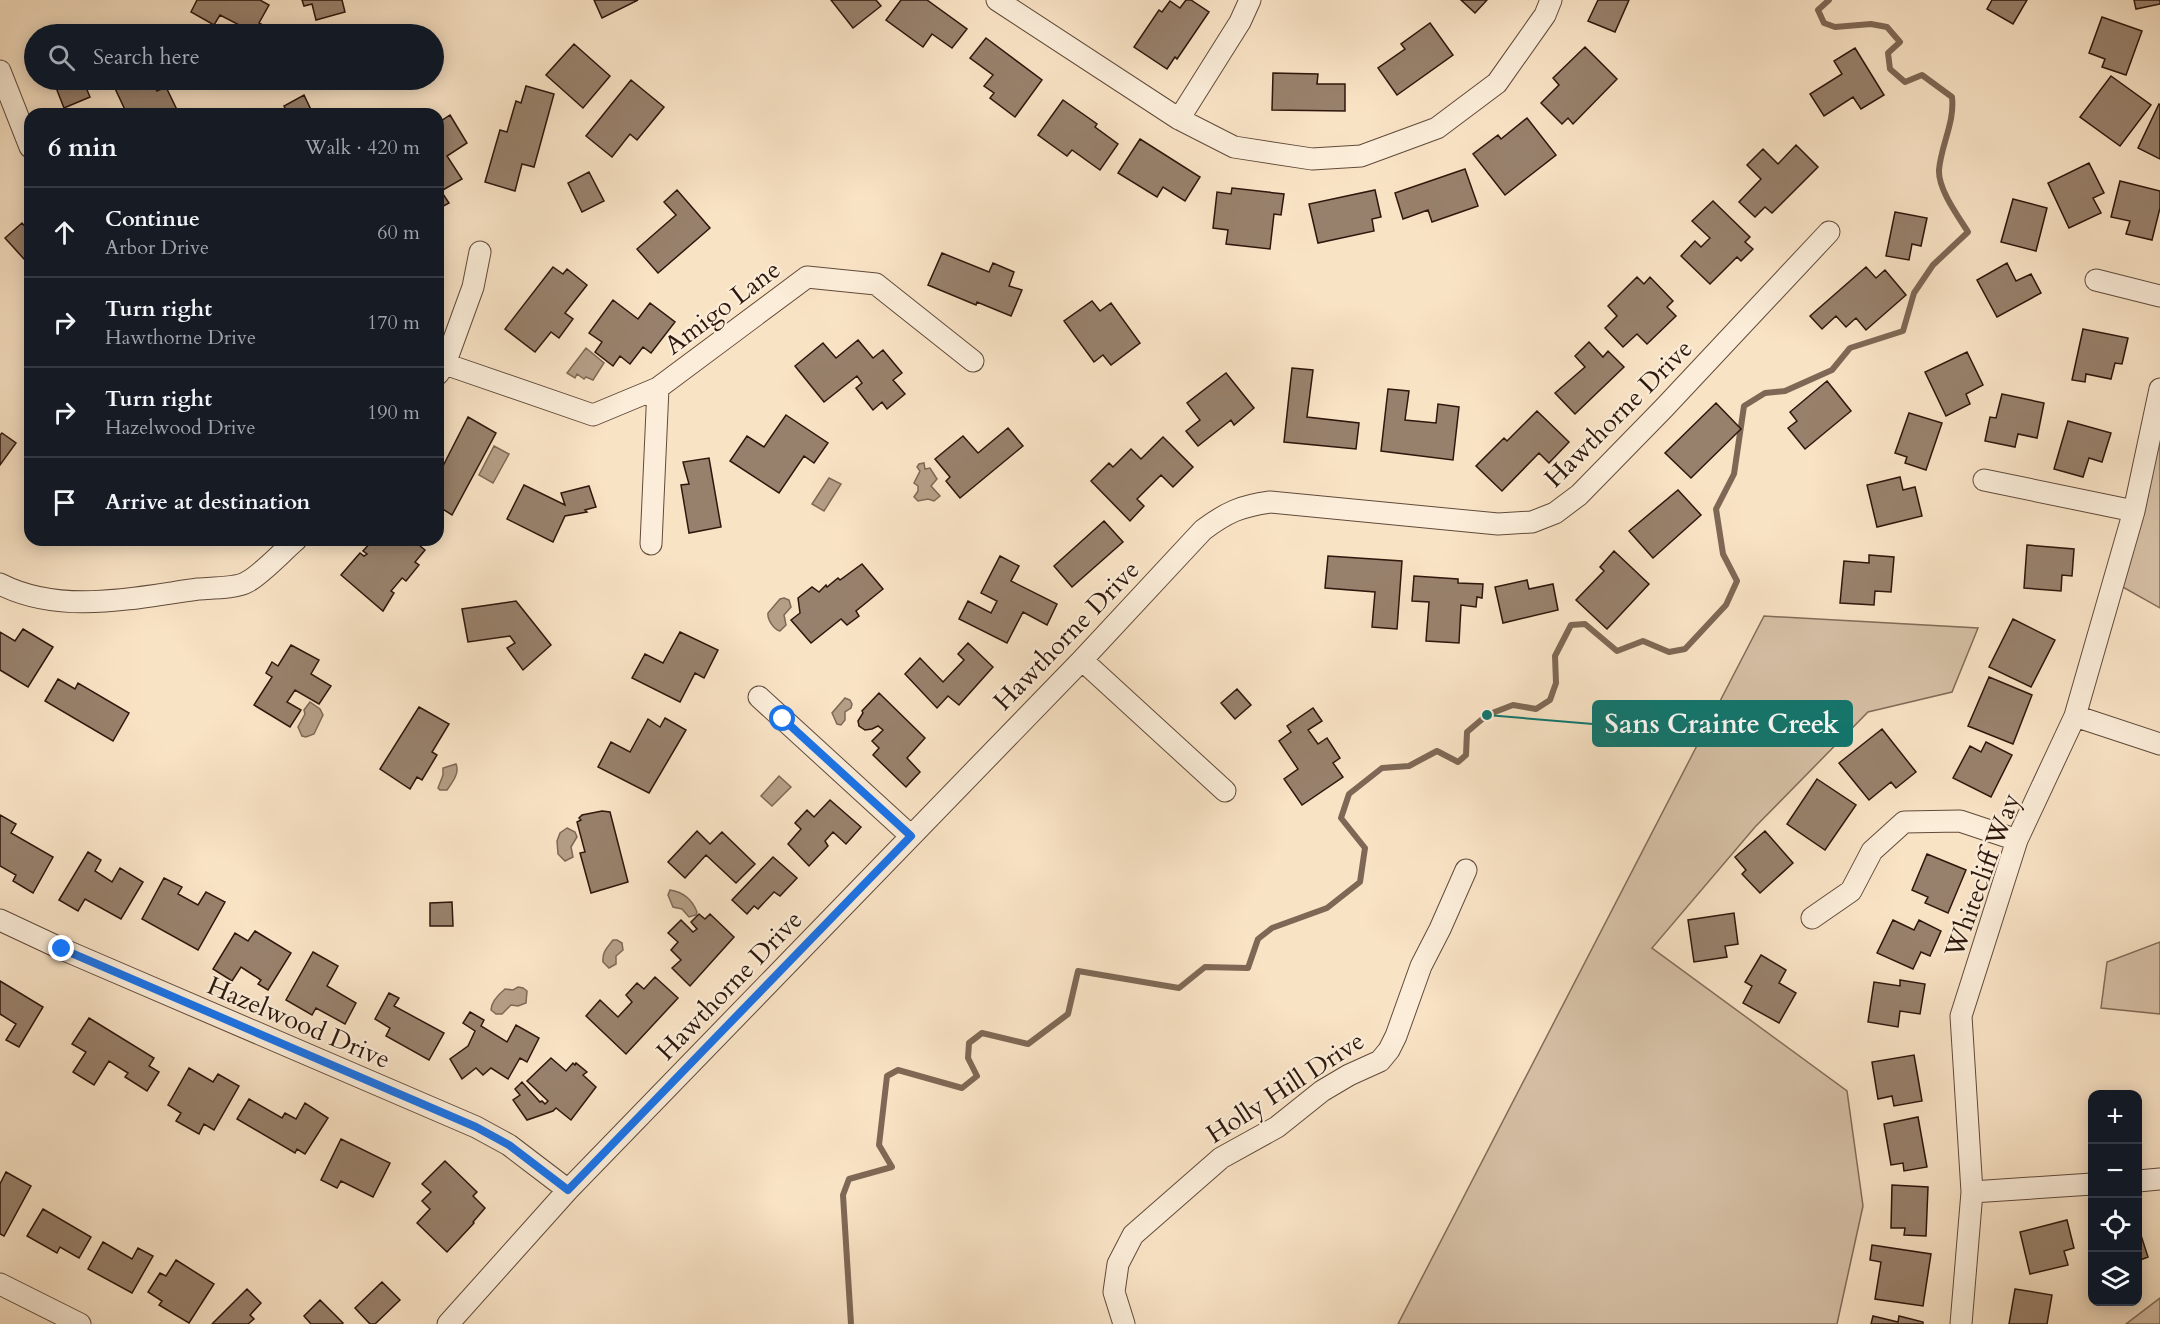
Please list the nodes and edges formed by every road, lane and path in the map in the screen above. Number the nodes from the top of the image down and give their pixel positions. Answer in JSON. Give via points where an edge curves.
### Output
{"nodes":[{"id":1,"x":997,"y":0,"type":"edge"},
{"id":2,"x":1250,"y":0,"type":"edge"},
{"id":3,"x":1551,"y":0,"type":"edge"},
{"id":4,"x":0,"y":71,"type":"edge"},
{"id":5,"x":1179,"y":119,"type":"junction"},
{"id":6,"x":24,"y":132,"type":"edge"},
{"id":7,"x":1828,"y":232,"type":"dead end"},
{"id":8,"x":480,"y":252,"type":"dead end"},
{"id":9,"x":2096,"y":280,"type":"dead end"},
{"id":10,"x":2160,"y":296,"type":"edge"},
{"id":11,"x":973,"y":361,"type":"dead end"},
{"id":12,"x":444,"y":364,"type":"edge"},
{"id":13,"x":444,"y":370,"type":"edge"},
{"id":14,"x":657,"y":388,"type":"junction"},
{"id":15,"x":2160,"y":388,"type":"edge"},
{"id":16,"x":1984,"y":480,"type":"dead end"},
{"id":17,"x":2134,"y":511,"type":"junction"},
{"id":18,"x":651,"y":544,"type":"dead end"},
{"id":19,"x":289,"y":546,"type":"edge"},
{"id":20,"x":0,"y":584,"type":"edge"},
{"id":21,"x":1082,"y":660,"type":"junction"},
{"id":22,"x":759,"y":697,"type":"dead end"},
{"id":23,"x":2075,"y":716,"type":"junction"},
{"id":24,"x":2160,"y":744,"type":"edge"},
{"id":25,"x":1225,"y":791,"type":"dead end"},
{"id":26,"x":911,"y":836,"type":"junction"},
{"id":27,"x":2018,"y":840,"type":"junction"},
{"id":28,"x":1466,"y":870,"type":"dead end"},
{"id":29,"x":1812,"y":918,"type":"dead end"},
{"id":30,"x":0,"y":920,"type":"edge"},
{"id":31,"x":2160,"y":1179,"type":"edge"},
{"id":32,"x":2142,"y":1181,"type":"edge"},
{"id":33,"x":2088,"y":1184,"type":"edge"},
{"id":34,"x":568,"y":1190,"type":"junction"},
{"id":35,"x":1972,"y":1192,"type":"junction"},
{"id":36,"x":0,"y":1284,"type":"edge"},
{"id":37,"x":80,"y":1324,"type":"edge"},
{"id":38,"x":448,"y":1324,"type":"edge"},
{"id":39,"x":1124,"y":1324,"type":"edge"},
{"id":40,"x":1961,"y":1324,"type":"edge"}],
"edges":[{"from":1,"to":5,"type":"street"},
{"from":2,"to":5,"type":"street"},
{"from":3,"to":5,"type":"street","via":[[1545,15],[1497,83],[1437,128],[1361,156],[1311,159],[1234,147]]},
{"from":4,"to":6,"type":"street"},
{"from":7,"to":21,"type":"street","name":"Hawthorne Drive","via":[[1664,408],[1579,495],[1554,513],[1532,522],[1498,524],[1270,502],[1246,506],[1221,516],[1203,530]]},
{"from":8,"to":12,"type":"street","name":"Amigo Lane","via":[[473,287]]},
{"from":9,"to":10,"type":"street"},
{"from":11,"to":14,"type":"street","name":"Amigo Lane","via":[[876,284],[807,277]]},
{"from":13,"to":14,"type":"street","name":"Amigo Lane","via":[[593,415]]},
{"from":14,"to":18,"type":"street","name":"Amigo Lane"},
{"from":15,"to":17,"type":"street","name":"Whitecliff Way"},
{"from":16,"to":17,"type":"street"},
{"from":17,"to":23,"type":"street","name":"Whitecliff Way"},
{"from":19,"to":20,"type":"street","via":[[246,583],[77,602],[20,594]]},
{"from":21,"to":25,"type":"street"},
{"from":21,"to":26,"type":"street","name":"Hawthorne Drive"},
{"from":22,"to":26,"type":"street"},
{"from":23,"to":24,"type":"street"},
{"from":23,"to":27,"type":"street","name":"Whitecliff Way"},
{"from":26,"to":34,"type":"street","name":"Hawthorne Drive"},
{"from":27,"to":29,"type":"street","via":[[1960,821],[1904,822],[1872,851],[1851,891]]},
{"from":27,"to":35,"type":"street","name":"Whitecliff Way","via":[[1961,1016]]},
{"from":28,"to":39,"type":"street","name":"Holly Hill Drive","via":[[1421,966],[1389,1050],[1380,1061],[1322,1091],[1277,1127],[1221,1158],[1133,1235],[1118,1264],[1114,1292]]},
{"from":30,"to":34,"type":"street","name":"Hazelwood Drive","via":[[476,1127],[509,1145]]},
{"from":31,"to":32,"type":"street"},
{"from":33,"to":35,"type":"street"},
{"from":34,"to":38,"type":"street","name":"Hawthorne Drive"},
{"from":35,"to":40,"type":"street","name":"Whitecliff Way"},
{"from":36,"to":37,"type":"street"}]}
